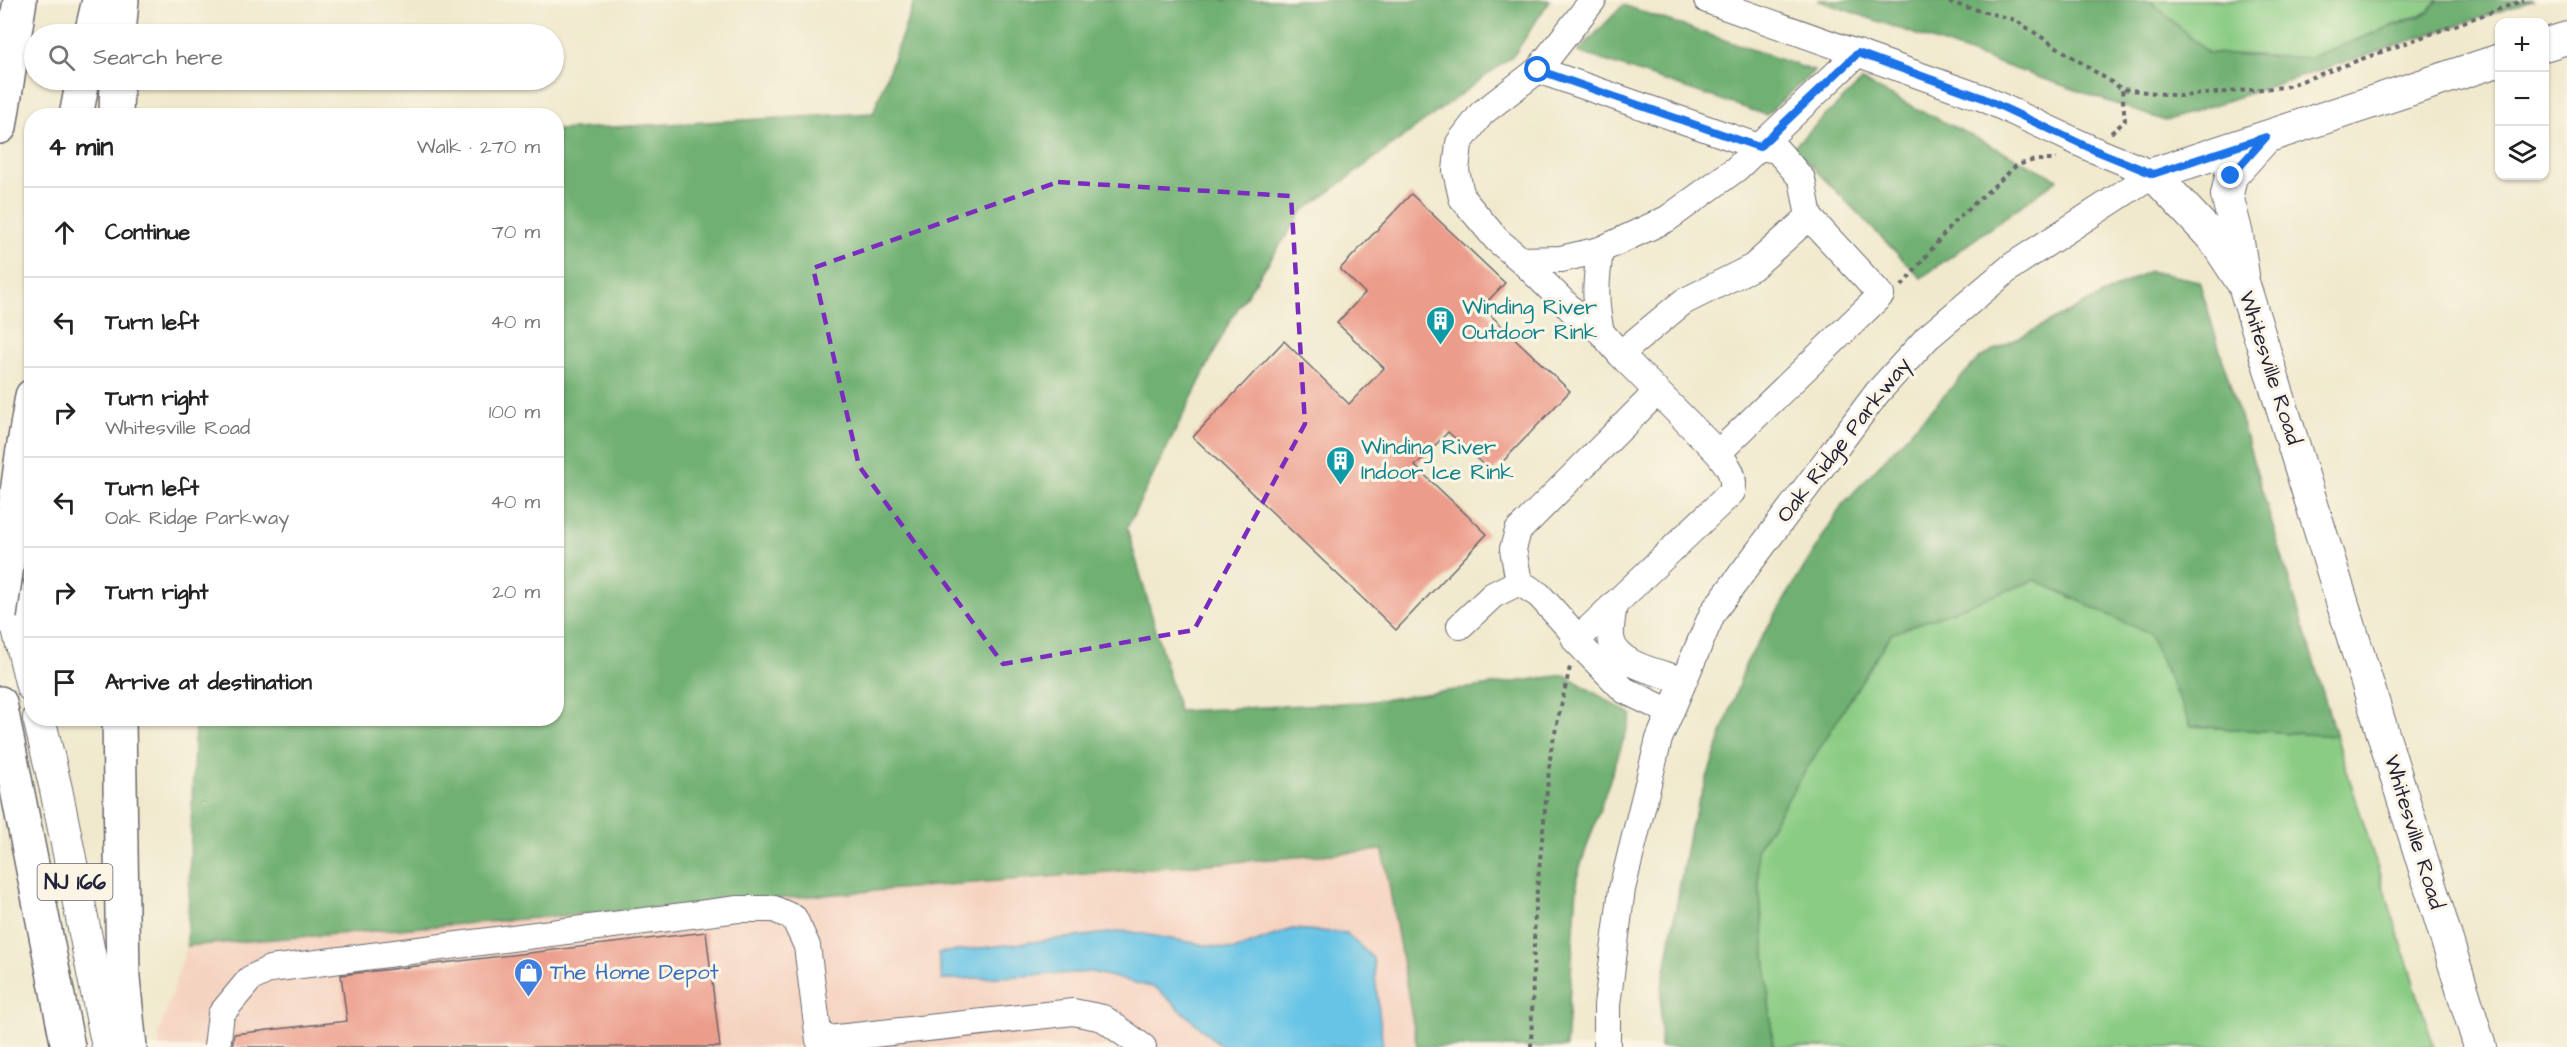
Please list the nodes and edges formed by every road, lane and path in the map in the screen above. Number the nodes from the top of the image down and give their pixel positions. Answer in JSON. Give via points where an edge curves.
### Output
{"nodes":[{"id":1,"x":20,"y":0,"type":"edge"},
{"id":2,"x":99,"y":0,"type":"edge"},
{"id":3,"x":122,"y":0,"type":"edge"},
{"id":4,"x":1593,"y":0,"type":"edge"},
{"id":5,"x":1707,"y":0,"type":"edge"},
{"id":6,"x":1940,"y":0,"type":"edge"},
{"id":7,"x":2524,"y":0,"type":"edge"},
{"id":8,"x":1739,"y":6,"type":"edge"},
{"id":9,"x":93,"y":24,"type":"edge"},
{"id":10,"x":120,"y":24,"type":"edge"},
{"id":11,"x":2567,"y":38,"type":"edge"},
{"id":12,"x":2549,"y":43,"type":"edge"},
{"id":13,"x":1858,"y":53,"type":"junction"},
{"id":14,"x":2495,"y":61,"type":"edge"},
{"id":15,"x":1538,"y":70,"type":"junction"},
{"id":16,"x":2122,"y":89,"type":"junction"},
{"id":17,"x":81,"y":90,"type":"edge"},
{"id":18,"x":117,"y":90,"type":"edge"},
{"id":19,"x":78,"y":108,"type":"edge"},
{"id":20,"x":117,"y":108,"type":"edge"},
{"id":21,"x":0,"y":127,"type":"edge"},
{"id":22,"x":2266,"y":137,"type":"junction"},
{"id":23,"x":1759,"y":147,"type":"junction"},
{"id":24,"x":2092,"y":149,"type":"junction"},
{"id":25,"x":2153,"y":174,"type":"junction"},
{"id":26,"x":1809,"y":217,"type":"junction"},
{"id":27,"x":1600,"y":250,"type":"junction"},
{"id":28,"x":1521,"y":260,"type":"junction"},
{"id":29,"x":2244,"y":285,"type":"junction"},
{"id":30,"x":1896,"y":294,"type":"dead end"},
{"id":31,"x":1601,"y":332,"type":"junction"},
{"id":32,"x":1620,"y":354,"type":"junction"},
{"id":33,"x":1657,"y":393,"type":"junction"},
{"id":34,"x":24,"y":444,"type":"edge"},
{"id":35,"x":1718,"y":453,"type":"junction"},
{"id":36,"x":0,"y":551,"type":"edge"},
{"id":37,"x":1519,"y":582,"type":"junction"},
{"id":38,"x":1614,"y":604,"type":"junction"},
{"id":39,"x":0,"y":616,"type":"edge"},
{"id":40,"x":1460,"y":626,"type":"dead end"},
{"id":41,"x":1576,"y":641,"type":"junction"},
{"id":42,"x":24,"y":652,"type":"edge"},
{"id":43,"x":1683,"y":680,"type":"junction"},
{"id":44,"x":0,"y":703,"type":"edge"},
{"id":45,"x":1670,"y":712,"type":"junction"},
{"id":46,"x":41,"y":726,"type":"edge"},
{"id":47,"x":119,"y":726,"type":"edge"},
{"id":48,"x":68,"y":1047,"type":"edge"},
{"id":49,"x":108,"y":1047,"type":"edge"},
{"id":50,"x":130,"y":1047,"type":"edge"},
{"id":51,"x":216,"y":1047,"type":"edge"},
{"id":52,"x":1143,"y":1047,"type":"edge"},
{"id":53,"x":1531,"y":1047,"type":"edge"},
{"id":54,"x":1607,"y":1047,"type":"edge"},
{"id":55,"x":2480,"y":1047,"type":"edge"}],
"edges":[{"from":1,"to":21,"type":"highway"},
{"from":2,"to":9,"type":"highway"},
{"from":3,"to":10,"type":"highway"},
{"from":4,"to":15,"type":"street"},
{"from":5,"to":8,"type":"street","name":"Whitesville Road"},
{"from":6,"to":16,"type":"path","via":[[2015,20]]},
{"from":7,"to":16,"type":"path","via":[[2285,87],[2180,96]]},
{"from":8,"to":13,"type":"street","name":"Whitesville Road"},
{"from":11,"to":12,"type":"main road"},
{"from":13,"to":23,"type":"street"},
{"from":13,"to":24,"type":"street","name":"Whitesville Road","via":[[1983,98]]},
{"from":14,"to":22,"type":"main road","name":"Oak Ridge Parkway"},
{"from":15,"to":23,"type":"street"},
{"from":15,"to":28,"type":"street","via":[[1482,113],[1459,143],[1456,171],[1462,198],[1497,240]]},
{"from":16,"to":24,"type":"path","via":[[2124,121]]},
{"from":17,"to":19,"type":"highway"},
{"from":18,"to":20,"type":"highway"},
{"from":22,"to":25,"type":"main road","name":"Oak Ridge Parkway"},
{"from":22,"to":29,"type":"main road","via":[[2231,176],[2227,195]]},
{"from":23,"to":26,"type":"street","via":[[1777,150],[1802,179]]},
{"from":23,"to":27,"type":"street","via":[[1736,169],[1667,219]]},
{"from":24,"to":25,"type":"street","name":"Whitesville Road"},
{"from":24,"to":30,"type":"path","via":[[2066,160],[2035,160],[2017,165],[1953,222]]},
{"from":25,"to":29,"type":"main road","name":"Whitesville Road","via":[[2213,238]]},
{"from":25,"to":43,"type":"street","name":"Oak Ridge Parkway","via":[[2012,266],[1927,338],[1876,393],[1713,612]]},
{"from":26,"to":32,"type":"street","via":[[1753,267],[1683,303]]},
{"from":26,"to":35,"type":"street","via":[[1881,295]]},
{"from":27,"to":28,"type":"street","via":[[1561,259]]},
{"from":27,"to":31,"type":"street","via":[[1594,288]]},
{"from":28,"to":31,"type":"street","via":[[1575,313]]},
{"from":29,"to":55,"type":"main road","name":"Whitesville Road"},
{"from":31,"to":32,"type":"street"},
{"from":32,"to":33,"type":"street"},
{"from":33,"to":35,"type":"street"},
{"from":33,"to":37,"type":"street","via":[[1518,531],[1513,549]]},
{"from":34,"to":39,"type":"highway","bridge":true},
{"from":35,"to":38,"type":"street","via":[[1731,470],[1732,492]]},
{"from":36,"to":42,"type":"main road"},
{"from":37,"to":40,"type":"street","via":[[1492,595]]},
{"from":37,"to":41,"type":"street","via":[[1539,594]]},
{"from":38,"to":41,"type":"street"},
{"from":38,"to":43,"type":"street","via":[[1611,636],[1613,647],[1621,656]]},
{"from":41,"to":45,"type":"street","via":[[1624,690]]},
{"from":41,"to":53,"type":"path","via":[[1551,750],[1535,910]]},
{"from":43,"to":45,"type":"street","name":"Oak Ridge Parkway"},
{"from":44,"to":48,"type":"highway"},
{"from":45,"to":54,"type":"street","name":"Oak Ridge Parkway","via":[[1659,739],[1622,889],[1607,1005]]},
{"from":46,"to":49,"type":"main road","number":"NJ 166"},
{"from":47,"to":50,"type":"highway","via":[[123,978]]},
{"from":51,"to":52,"type":"street","via":[[220,1014],[250,979],[270,969],[747,909],[774,909],[794,918],[807,946],[819,1040],[1073,1012],[1103,1018]]}]}
